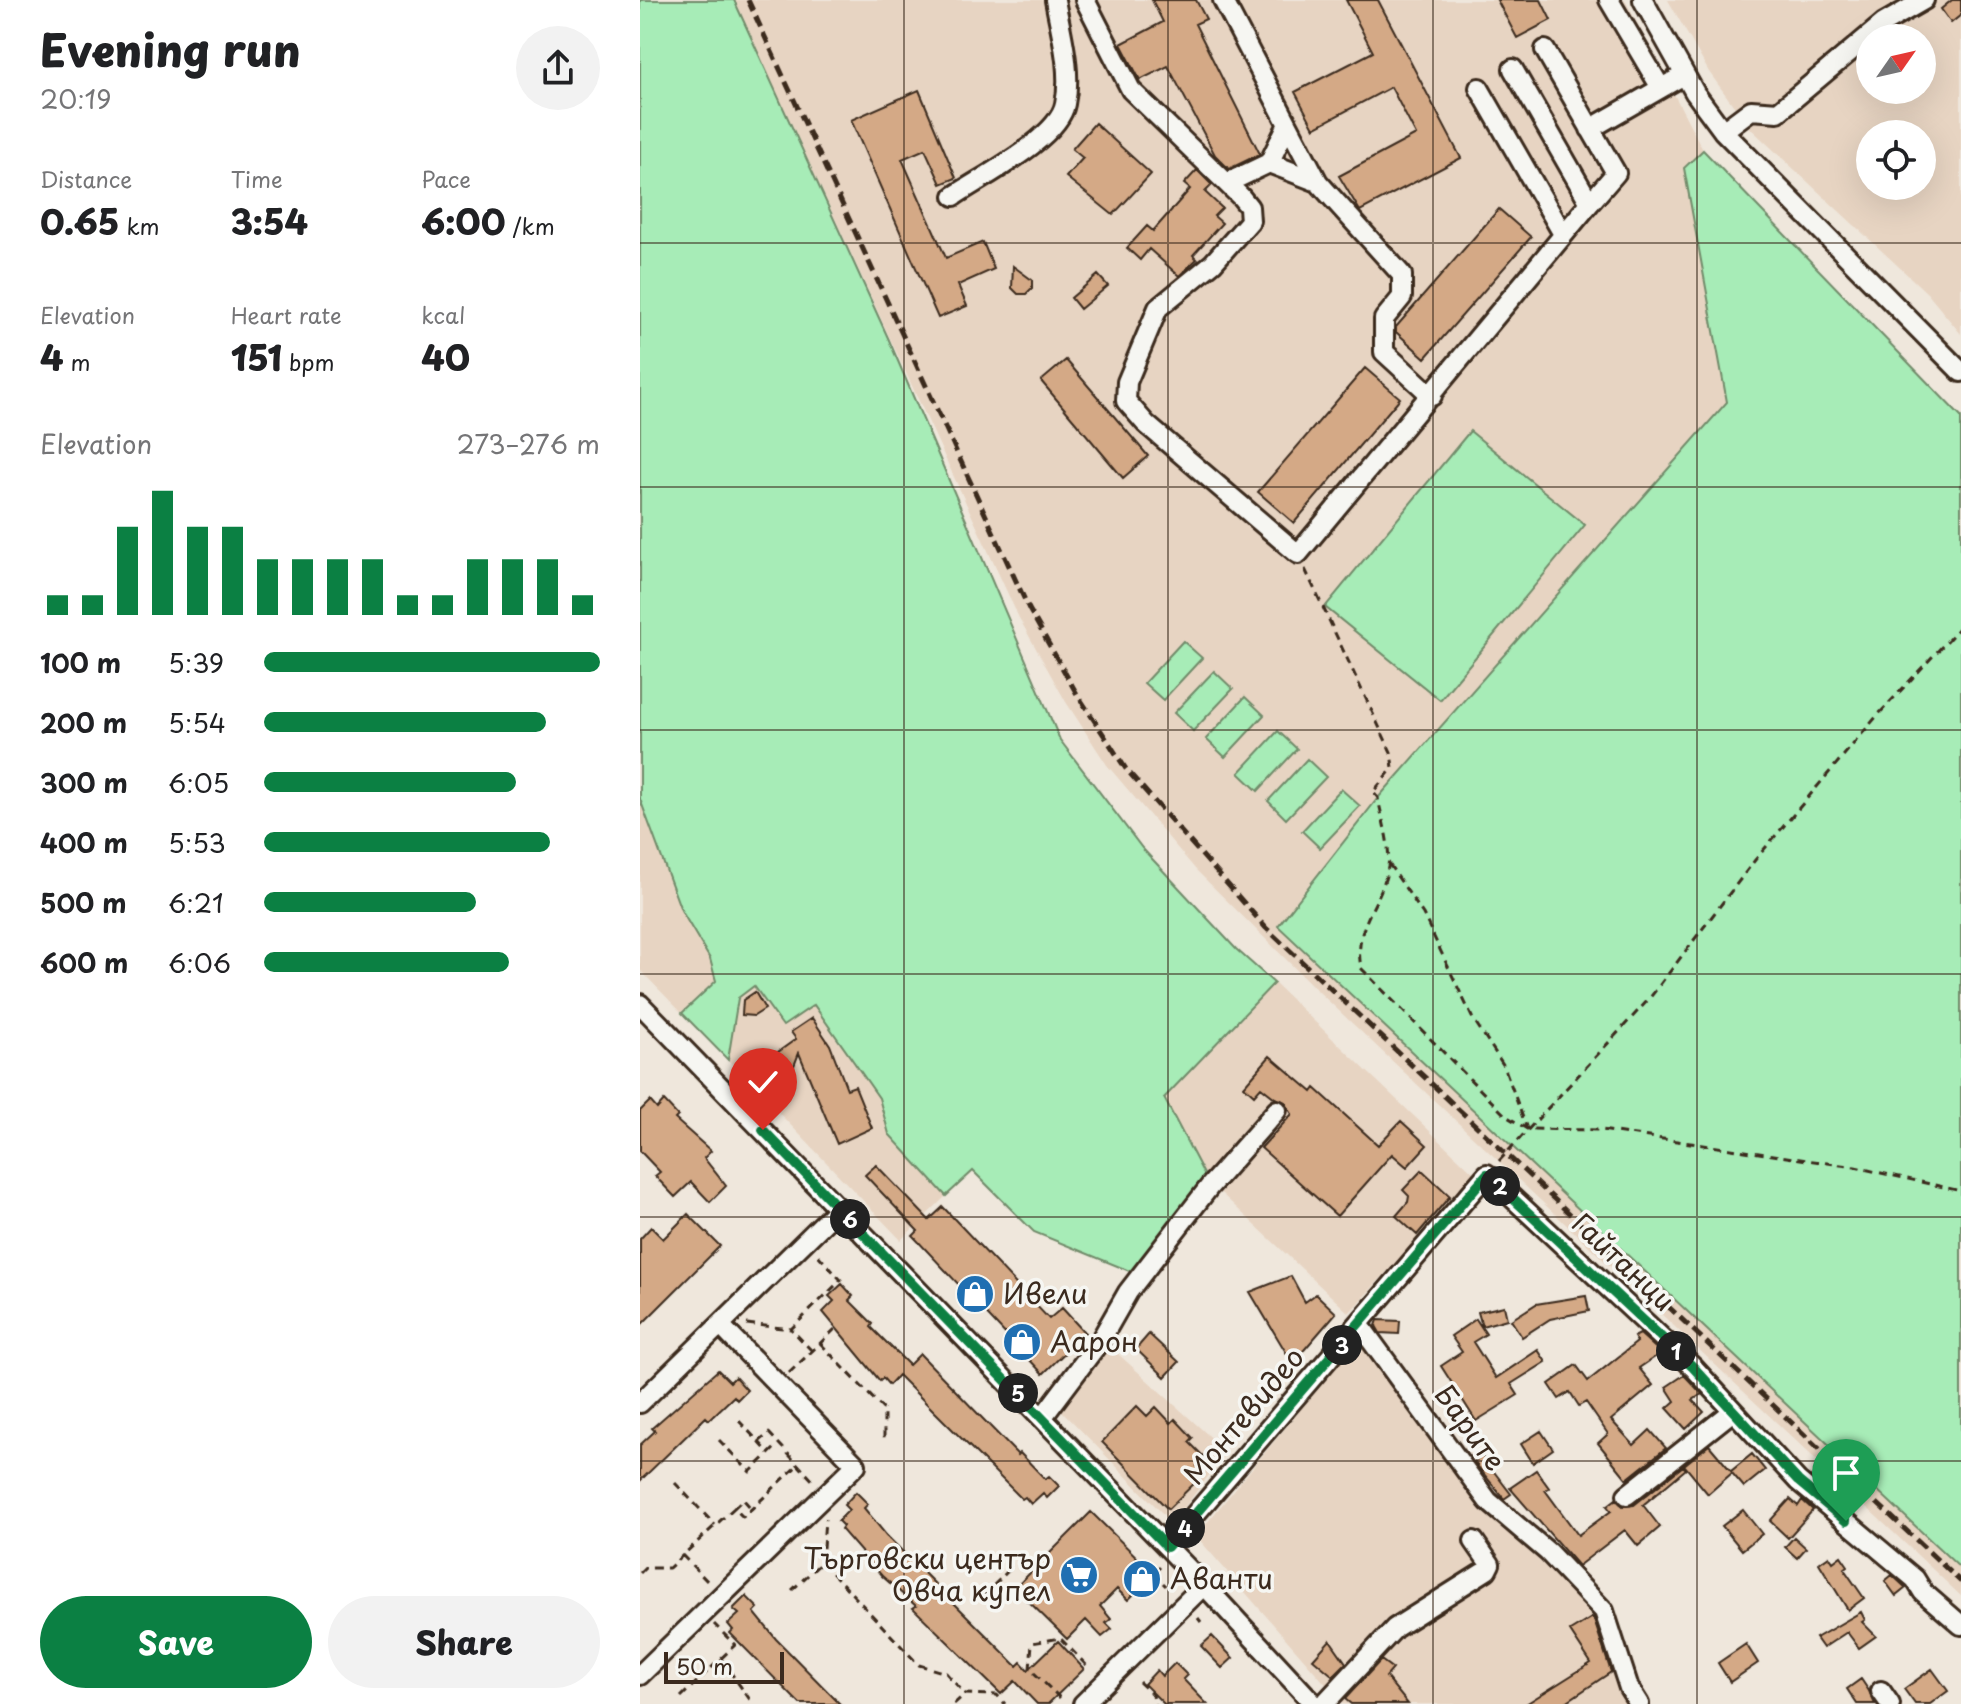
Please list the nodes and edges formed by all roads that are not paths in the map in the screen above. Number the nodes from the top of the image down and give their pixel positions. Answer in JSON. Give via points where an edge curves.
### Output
{"nodes":[{"id":1,"x":1055,"y":0,"type":"edge"},
{"id":2,"x":1085,"y":0,"type":"edge"},
{"id":3,"x":1223,"y":0,"type":"edge"},
{"id":4,"x":1609,"y":0,"type":"edge"},
{"id":5,"x":1643,"y":0,"type":"edge"},
{"id":6,"x":1924,"y":0,"type":"edge"},
{"id":7,"x":1545,"y":50,"type":"dead end"},
{"id":8,"x":1513,"y":69,"type":"dead end"},
{"id":9,"x":1684,"y":75,"type":"junction"},
{"id":10,"x":1479,"y":88,"type":"dead end"},
{"id":11,"x":1661,"y":88,"type":"junction"},
{"id":12,"x":1287,"y":126,"type":"junction"},
{"id":13,"x":1590,"y":129,"type":"junction"},
{"id":14,"x":1723,"y":131,"type":"junction"},
{"id":15,"x":1269,"y":163,"type":"junction"},
{"id":16,"x":1318,"y":182,"type":"junction"},
{"id":17,"x":1227,"y":183,"type":"junction"},
{"id":18,"x":954,"y":196,"type":"dead end"},
{"id":19,"x":1590,"y":203,"type":"junction"},
{"id":20,"x":1563,"y":234,"type":"junction"},
{"id":21,"x":1961,"y":372,"type":"edge"},
{"id":22,"x":1432,"y":396,"type":"junction"},
{"id":23,"x":640,"y":1004,"type":"edge"},
{"id":24,"x":1277,"y":1110,"type":"dead end"},
{"id":25,"x":1487,"y":1174,"type":"joint"},
{"id":26,"x":839,"y":1208,"type":"junction"},
{"id":27,"x":1359,"y":1324,"type":"junction"},
{"id":28,"x":720,"y":1325,"type":"junction"},
{"id":29,"x":640,"y":1403,"type":"edge"},
{"id":30,"x":1733,"y":1411,"type":"junction"},
{"id":31,"x":1042,"y":1418,"type":"junction"},
{"id":32,"x":1627,"y":1495,"type":"dead end"},
{"id":33,"x":1474,"y":1541,"type":"dead end"},
{"id":34,"x":1167,"y":1547,"type":"junction"},
{"id":35,"x":1204,"y":1585,"type":"junction"},
{"id":36,"x":1961,"y":1625,"type":"edge"},
{"id":37,"x":640,"y":1675,"type":"edge"},
{"id":38,"x":1083,"y":1704,"type":"edge"},
{"id":39,"x":1314,"y":1704,"type":"edge"},
{"id":40,"x":1324,"y":1704,"type":"edge"},
{"id":41,"x":1639,"y":1704,"type":"edge"}],
"edges":[{"from":1,"to":18,"type":"street","via":[[1066,54],[1065,105],[1053,129]]},
{"from":2,"to":17,"type":"street","via":[[1131,90]]},
{"from":3,"to":12,"type":"street"},
{"from":4,"to":11,"type":"street"},
{"from":5,"to":9,"type":"street"},
{"from":6,"to":14,"type":"street","via":[[1884,23],[1778,112],[1751,110]]},
{"from":7,"to":13,"type":"street"},
{"from":8,"to":19,"type":"street"},
{"from":9,"to":11,"type":"street"},
{"from":9,"to":14,"type":"street"},
{"from":10,"to":20,"type":"street"},
{"from":11,"to":13,"type":"street"},
{"from":12,"to":15,"type":"street"},
{"from":12,"to":16,"type":"street"},
{"from":13,"to":19,"type":"street","via":[[1616,173]]},
{"from":14,"to":21,"type":"street"},
{"from":15,"to":16,"type":"street"},
{"from":15,"to":17,"type":"street"},
{"from":16,"to":22,"type":"street","via":[[1402,275],[1402,297],[1384,319],[1384,352]]},
{"from":17,"to":22,"type":"street","via":[[1249,207],[1250,221],[1213,263],[1158,308],[1127,382],[1126,401],[1146,424],[1298,554]]},
{"from":19,"to":20,"type":"street"},
{"from":20,"to":22,"type":"street"},
{"from":23,"to":26,"type":"street"},
{"from":24,"to":31,"type":"street","via":[[1128,1292],[1100,1341]]},
{"from":25,"to":27,"type":"street","name":"Монтевидео"},
{"from":25,"to":30,"type":"street","name":"Гайтанци","via":[[1627,1303]]},
{"from":26,"to":28,"type":"street"},
{"from":26,"to":31,"type":"street"},
{"from":27,"to":34,"type":"street","name":"Монтевидео"},
{"from":27,"to":41,"type":"street","name":"Барите","via":[[1488,1501],[1548,1552],[1604,1611]]},
{"from":28,"to":29,"type":"street"},
{"from":28,"to":37,"type":"street","via":[[856,1465]]},
{"from":30,"to":32,"type":"street"},
{"from":30,"to":36,"type":"street","name":"Гайтанци","via":[[1798,1481],[1915,1579]]},
{"from":31,"to":34,"type":"street"},
{"from":33,"to":40,"type":"street","via":[[1488,1558],[1487,1570],[1395,1628]]},
{"from":34,"to":35,"type":"street"},
{"from":35,"to":38,"type":"street"},
{"from":35,"to":39,"type":"street"}]}
